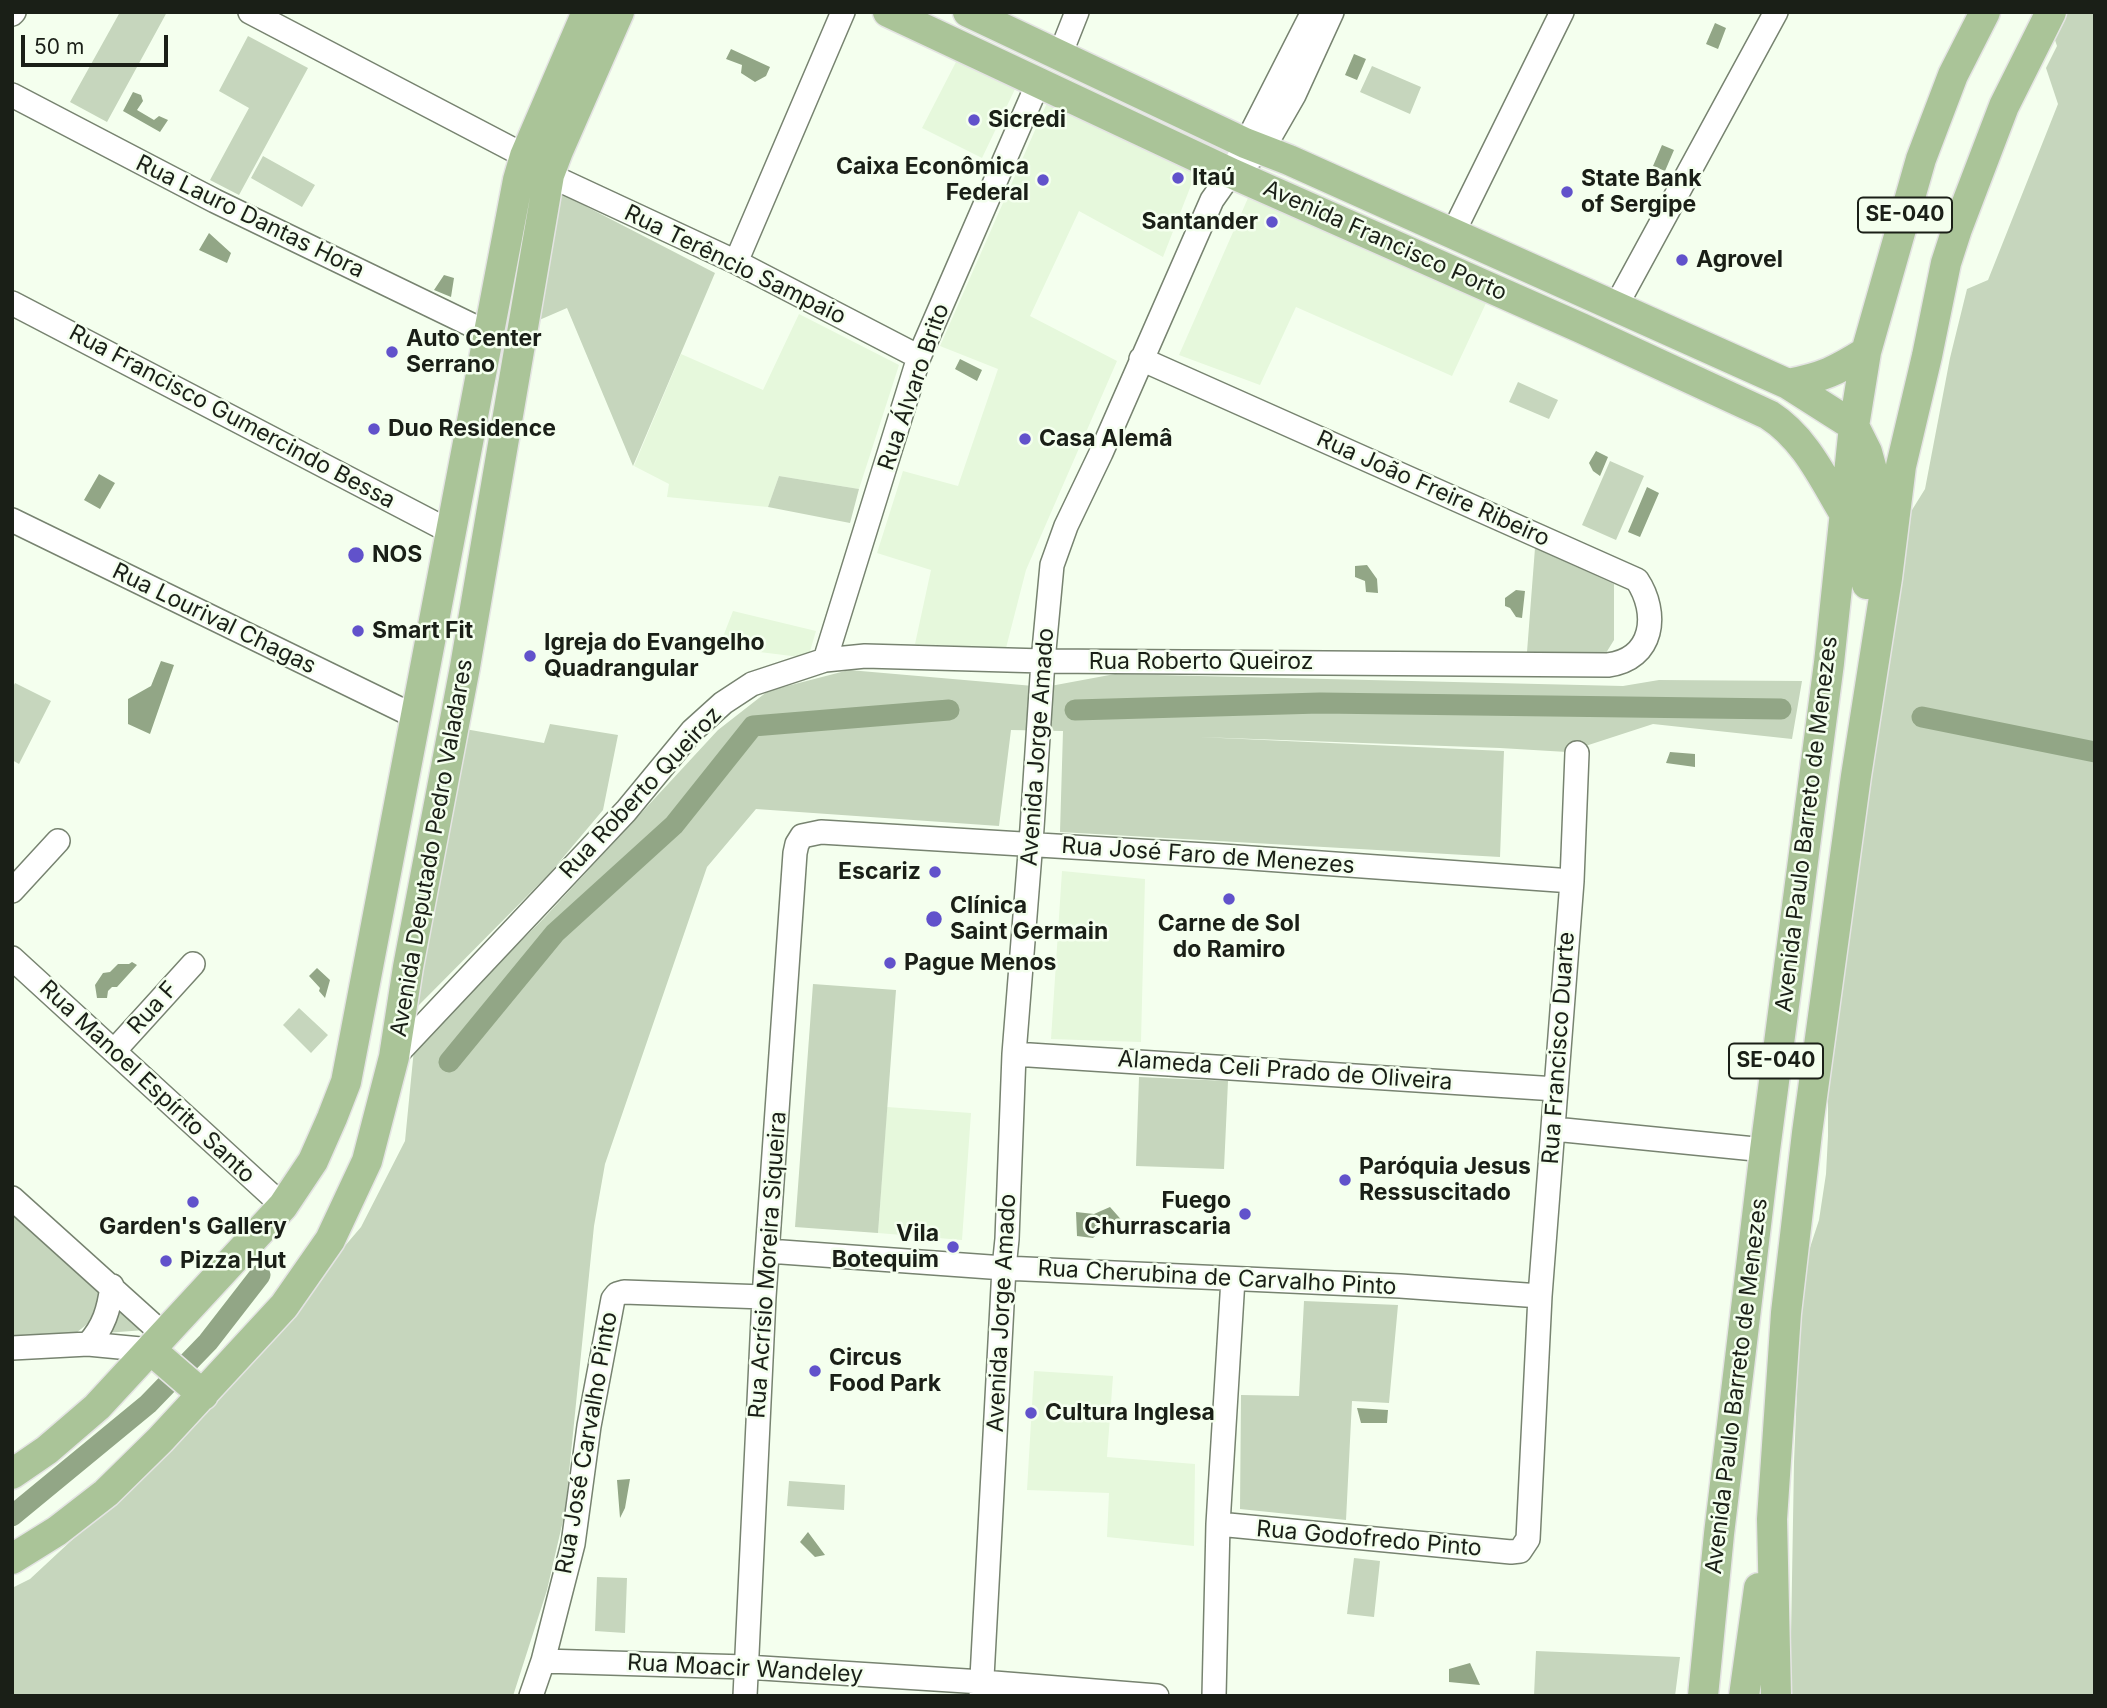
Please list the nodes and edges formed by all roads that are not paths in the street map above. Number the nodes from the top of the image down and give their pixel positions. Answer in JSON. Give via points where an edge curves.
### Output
{"nodes":[{"id":1,"x":250,"y":12,"type":"edge"},
{"id":2,"x":587,"y":12,"type":"edge"},
{"id":3,"x":619,"y":12,"type":"edge"},
{"id":4,"x":843,"y":12,"type":"edge"},
{"id":5,"x":888,"y":12,"type":"edge"},
{"id":6,"x":968,"y":12,"type":"edge"},
{"id":7,"x":1077,"y":12,"type":"edge"},
{"id":8,"x":1313,"y":12,"type":"edge"},
{"id":9,"x":1332,"y":12,"type":"edge"},
{"id":10,"x":1562,"y":12,"type":"edge"},
{"id":11,"x":1776,"y":12,"type":"edge"},
{"id":12,"x":1985,"y":12,"type":"edge"},
{"id":13,"x":2051,"y":12,"type":"edge"},
{"id":14,"x":276,"y":18,"type":"edge"},
{"id":15,"x":1060,"y":55,"type":"junction"},
{"id":16,"x":1038,"y":83,"type":"junction"},
{"id":17,"x":12,"y":95,"type":"edge"},
{"id":18,"x":1254,"y":146,"type":"junction"},
{"id":19,"x":525,"y":156,"type":"junction"},
{"id":20,"x":1231,"y":173,"type":"junction"},
{"id":21,"x":549,"y":175,"type":"junction"},
{"id":22,"x":1453,"y":233,"type":"junction"},
{"id":23,"x":736,"y":262,"type":"junction"},
{"id":24,"x":12,"y":303,"type":"edge"},
{"id":25,"x":1616,"y":306,"type":"junction"},
{"id":26,"x":489,"y":334,"type":"junction"},
{"id":27,"x":1866,"y":352,"type":"junction"},
{"id":28,"x":919,"y":357,"type":"junction"},
{"id":29,"x":1141,"y":359,"type":"junction"},
{"id":30,"x":1788,"y":384,"type":"junction"},
{"id":31,"x":1854,"y":426,"type":"junction"},
{"id":32,"x":1844,"y":513,"type":"junction"},
{"id":33,"x":12,"y":520,"type":"edge"},
{"id":34,"x":451,"y":532,"type":"junction"},
{"id":35,"x":427,"y":654,"type":"junction"},
{"id":36,"x":825,"y":660,"type":"junction"},
{"id":37,"x":1043,"y":661,"type":"junction"},
{"id":38,"x":1625,"y":662,"type":"joint"},
{"id":39,"x":465,"y":667,"type":"junction"},
{"id":40,"x":416,"y":717,"type":"junction"},
{"id":41,"x":1577,"y":753,"type":"dead end"},
{"id":42,"x":1856,"y":776,"type":"junction"},
{"id":43,"x":402,"y":783,"type":"junction"},
{"id":44,"x":441,"y":794,"type":"junction"},
{"id":45,"x":802,"y":836,"type":"joint"},
{"id":46,"x":58,"y":841,"type":"dead end"},
{"id":47,"x":1030,"y":845,"type":"junction"},
{"id":48,"x":1572,"y":881,"type":"junction"},
{"id":49,"x":12,"y":891,"type":"edge"},
{"id":50,"x":12,"y":958,"type":"edge"},
{"id":51,"x":192,"y":964,"type":"dead end"},
{"id":52,"x":114,"y":1051,"type":"junction"},
{"id":53,"x":1014,"y":1054,"type":"junction"},
{"id":54,"x":394,"y":1056,"type":"junction"},
{"id":55,"x":1556,"y":1089,"type":"junction"},
{"id":56,"x":1554,"y":1129,"type":"junction"},
{"id":57,"x":1765,"y":1150,"type":"junction"},
{"id":58,"x":12,"y":1198,"type":"edge"},
{"id":59,"x":283,"y":1206,"type":"junction"},
{"id":60,"x":768,"y":1251,"type":"junction"},
{"id":61,"x":1003,"y":1268,"type":"junction"},
{"id":62,"x":1233,"y":1279,"type":"junction"},
{"id":63,"x":112,"y":1286,"type":"junction"},
{"id":64,"x":1540,"y":1296,"type":"junction"},
{"id":65,"x":765,"y":1297,"type":"junction"},
{"id":66,"x":88,"y":1344,"type":"junction"},
{"id":67,"x":12,"y":1348,"type":"edge"},
{"id":68,"x":159,"y":1348,"type":"junction"},
{"id":69,"x":196,"y":1389,"type":"junction"},
{"id":70,"x":12,"y":1474,"type":"edge"},
{"id":71,"x":1772,"y":1519,"type":"junction"},
{"id":72,"x":1218,"y":1524,"type":"junction"},
{"id":73,"x":1520,"y":1551,"type":"joint"},
{"id":74,"x":12,"y":1559,"type":"edge"},
{"id":75,"x":543,"y":1661,"type":"junction"},
{"id":76,"x":746,"y":1667,"type":"junction"},
{"id":77,"x":982,"y":1689,"type":"edge"},
{"id":78,"x":531,"y":1696,"type":"edge"},
{"id":79,"x":745,"y":1696,"type":"edge"},
{"id":80,"x":1157,"y":1696,"type":"edge"},
{"id":81,"x":1214,"y":1696,"type":"edge"},
{"id":82,"x":1703,"y":1696,"type":"edge"},
{"id":83,"x":1744,"y":1696,"type":"edge"},
{"id":84,"x":1776,"y":1696,"type":"edge"}],
"edges":[{"from":1,"to":14,"type":"street"},
{"from":2,"to":19,"type":"main road","name":"Avenida Deputado Pedro Valadares"},
{"from":3,"to":21,"type":"main road","name":"Avenida Deputado Pedro Valadares"},
{"from":4,"to":23,"type":"street"},
{"from":5,"to":16,"type":"main road","name":"Avenida Francisco Porto"},
{"from":6,"to":15,"type":"main road","name":"Avenida Francisco Porto"},
{"from":7,"to":15,"type":"street"},
{"from":8,"to":18,"type":"street","via":[[1261,118]]},
{"from":9,"to":18,"type":"street","via":[[1294,95]]},
{"from":10,"to":22,"type":"street"},
{"from":11,"to":25,"type":"street"},
{"from":12,"to":27,"type":"main road","name":"Avenida Paulo Barreto de Menezes","number":"SE-040","via":[[1953,75],[1921,159]]},
{"from":13,"to":42,"type":"main road","name":"Avenida Paulo Barreto de Menezes","number":"SE-040","via":[[2004,106],[1946,263],[1901,466]]},
{"from":14,"to":19,"type":"street"},
{"from":15,"to":18,"type":"main road","name":"Avenida Francisco Porto"},
{"from":16,"to":20,"type":"main road","name":"Avenida Francisco Porto"},
{"from":16,"to":28,"type":"street","name":"Rua Álvaro Brito"},
{"from":17,"to":26,"type":"street","name":"Rua Lauro Dantas Hora","via":[[215,201]]},
{"from":18,"to":20,"type":"street","name":"Avenida Jorge Amado"},
{"from":18,"to":22,"type":"main road","name":"Avenida Francisco Porto"},
{"from":19,"to":26,"type":"main road","name":"Avenida Deputado Pedro Valadares"},
{"from":20,"to":29,"type":"street","name":"Avenida Jorge Amado","via":[[1212,200]]},
{"from":20,"to":32,"type":"main road","name":"Avenida Francisco Porto","via":[[1769,415],[1802,445]]},
{"from":21,"to":23,"type":"street","name":"Rua Terêncio Sampaio"},
{"from":21,"to":39,"type":"main road","name":"Avenida Deputado Pedro Valadares"},
{"from":22,"to":25,"type":"main road","name":"Avenida Francisco Porto"},
{"from":23,"to":28,"type":"street","name":"Rua Terêncio Sampaio"},
{"from":24,"to":34,"type":"street","name":"Rua Francisco Gumercindo Bessa"},
{"from":25,"to":30,"type":"main road","name":"Avenida Francisco Porto"},
{"from":26,"to":34,"type":"main road","name":"Avenida Deputado Pedro Valadares"},
{"from":27,"to":30,"type":"main road","via":[[1835,372]]},
{"from":27,"to":31,"type":"main road","name":"Avenida Paulo Barreto de Menezes","number":"SE-040"},
{"from":28,"to":36,"type":"street","name":"Rua Álvaro Brito"},
{"from":29,"to":37,"type":"street","name":"Avenida Jorge Amado","via":[[1052,565]]},
{"from":29,"to":38,"type":"street","name":"Rua João Freire Ribeiro","via":[[1637,580],[1651,621],[1639,652]]},
{"from":30,"to":31,"type":"main road","name":"Avenida Francisco Porto"},
{"from":31,"to":32,"type":"main road","name":"Avenida Paulo Barreto de Menezes","number":"SE-040"},
{"from":31,"to":42,"type":"main road","via":[[1867,452],[1875,493],[1850,726]]},
{"from":32,"to":57,"type":"main road","name":"Avenida Paulo Barreto de Menezes","number":"SE-040","via":[[1829,663]]},
{"from":33,"to":40,"type":"street","name":"Rua Lourival Chagas"},
{"from":34,"to":35,"type":"main road","name":"Avenida Deputado Pedro Valadares"},
{"from":35,"to":39,"type":"main road","via":[[442,667]]},
{"from":35,"to":40,"type":"main road","name":"Avenida Deputado Pedro Valadares"},
{"from":36,"to":37,"type":"street","name":"Rua Roberto Queiroz","via":[[865,656]]},
{"from":36,"to":54,"type":"street","name":"Rua Roberto Queiroz","via":[[752,684],[699,724],[626,811]]},
{"from":37,"to":38,"type":"street","name":"Rua Roberto Queiroz","via":[[1578,666]]},
{"from":37,"to":47,"type":"street","name":"Avenida Jorge Amado"},
{"from":39,"to":44,"type":"main road","name":"Avenida Deputado Pedro Valadares"},
{"from":40,"to":43,"type":"main road","name":"Avenida Deputado Pedro Valadares"},
{"from":41,"to":48,"type":"street","name":"Rua Francisco Duarte"},
{"from":42,"to":71,"type":"main road","name":"Avenida Paulo Barreto de Menezes","number":"SE-040","via":[[1786,1313]]},
{"from":43,"to":44,"type":"main road","via":[[425,781]]},
{"from":43,"to":59,"type":"main road","name":"Avenida Deputado Pedro Valadares","via":[[346,1082],[313,1161]]},
{"from":44,"to":54,"type":"main road","name":"Avenida Deputado Pedro Valadares"},
{"from":45,"to":47,"type":"street","name":"Rua José Faro de Menezes","via":[[821,832]]},
{"from":45,"to":60,"type":"street","name":"Rua Acrísio Moreira Siqueira","via":[[795,853]]},
{"from":46,"to":49,"type":"street"},
{"from":47,"to":48,"type":"street","name":"Rua José Faro de Menezes"},
{"from":47,"to":53,"type":"street","name":"Avenida Jorge Amado"},
{"from":48,"to":55,"type":"street","name":"Rua Francisco Duarte"},
{"from":50,"to":52,"type":"street","name":"Rua Manoel Espírito Santo"},
{"from":51,"to":52,"type":"street","name":"Rua F"},
{"from":52,"to":59,"type":"street","name":"Rua Manoel Espírito Santo"},
{"from":53,"to":55,"type":"street","name":"Alameda Celi Prado de Oliveira"},
{"from":53,"to":61,"type":"street","name":"Avenida Jorge Amado"},
{"from":54,"to":69,"type":"main road","name":"Avenida Deputado Pedro Valadares","via":[[367,1161],[330,1240],[284,1306]]},
{"from":55,"to":56,"type":"street","name":"Rua Francisco Duarte"},
{"from":56,"to":57,"type":"street"},
{"from":56,"to":64,"type":"street","name":"Rua Francisco Duarte"},
{"from":57,"to":82,"type":"main road","name":"Avenida Paulo Barreto de Menezes","number":"SE-040"},
{"from":58,"to":63,"type":"street"},
{"from":59,"to":68,"type":"main road","name":"Avenida Deputado Pedro Valadares"},
{"from":60,"to":61,"type":"street","name":"Rua Cherubina de Carvalho Pinto"},
{"from":60,"to":65,"type":"street","name":"Rua Acrísio Moreira Siqueira"},
{"from":61,"to":62,"type":"street","name":"Rua Cherubina de Carvalho Pinto"},
{"from":61,"to":77,"type":"street","name":"Avenida Jorge Amado"},
{"from":62,"to":64,"type":"street","name":"Rua Cherubina de Carvalho Pinto"},
{"from":62,"to":72,"type":"street"},
{"from":63,"to":66,"type":"street","via":[[105,1319]]},
{"from":63,"to":68,"type":"street"},
{"from":64,"to":73,"type":"street","name":"Rua Francisco Duarte","via":[[1528,1539]]},
{"from":65,"to":75,"type":"street","name":"Rua José Carvalho Pinto","via":[[624,1292],[613,1299],[573,1544]]},
{"from":65,"to":76,"type":"street","name":"Rua Acrísio Moreira Siqueira"},
{"from":66,"to":67,"type":"street"},
{"from":66,"to":68,"type":"street"},
{"from":68,"to":69,"type":"main road"},
{"from":68,"to":70,"type":"main road","name":"Avenida Deputado Pedro Valadares","via":[[47,1450]]},
{"from":69,"to":74,"type":"main road","name":"Avenida Deputado Pedro Valadares","via":[[106,1493]]},
{"from":71,"to":83,"type":"main road","name":"Avenida Paulo Barreto de Menezes","number":"SE-040"},
{"from":71,"to":84,"type":"main road","name":"Avenida Paulo Barreto de Menezes","number":"SE-040"},
{"from":72,"to":73,"type":"street","name":"Rua Godofredo Pinto"},
{"from":72,"to":81,"type":"street"},
{"from":75,"to":76,"type":"street","name":"Rua Moacir Wandeley"},
{"from":75,"to":78,"type":"street","name":"Rua José Carvalho Pinto"},
{"from":76,"to":77,"type":"street","name":"Rua Moacir Wandeley"},
{"from":76,"to":79,"type":"street","name":"Rua Acrísio Moreira Siqueira"},
{"from":77,"to":80,"type":"street","name":"Rua Moacir Wandeley"}]}
